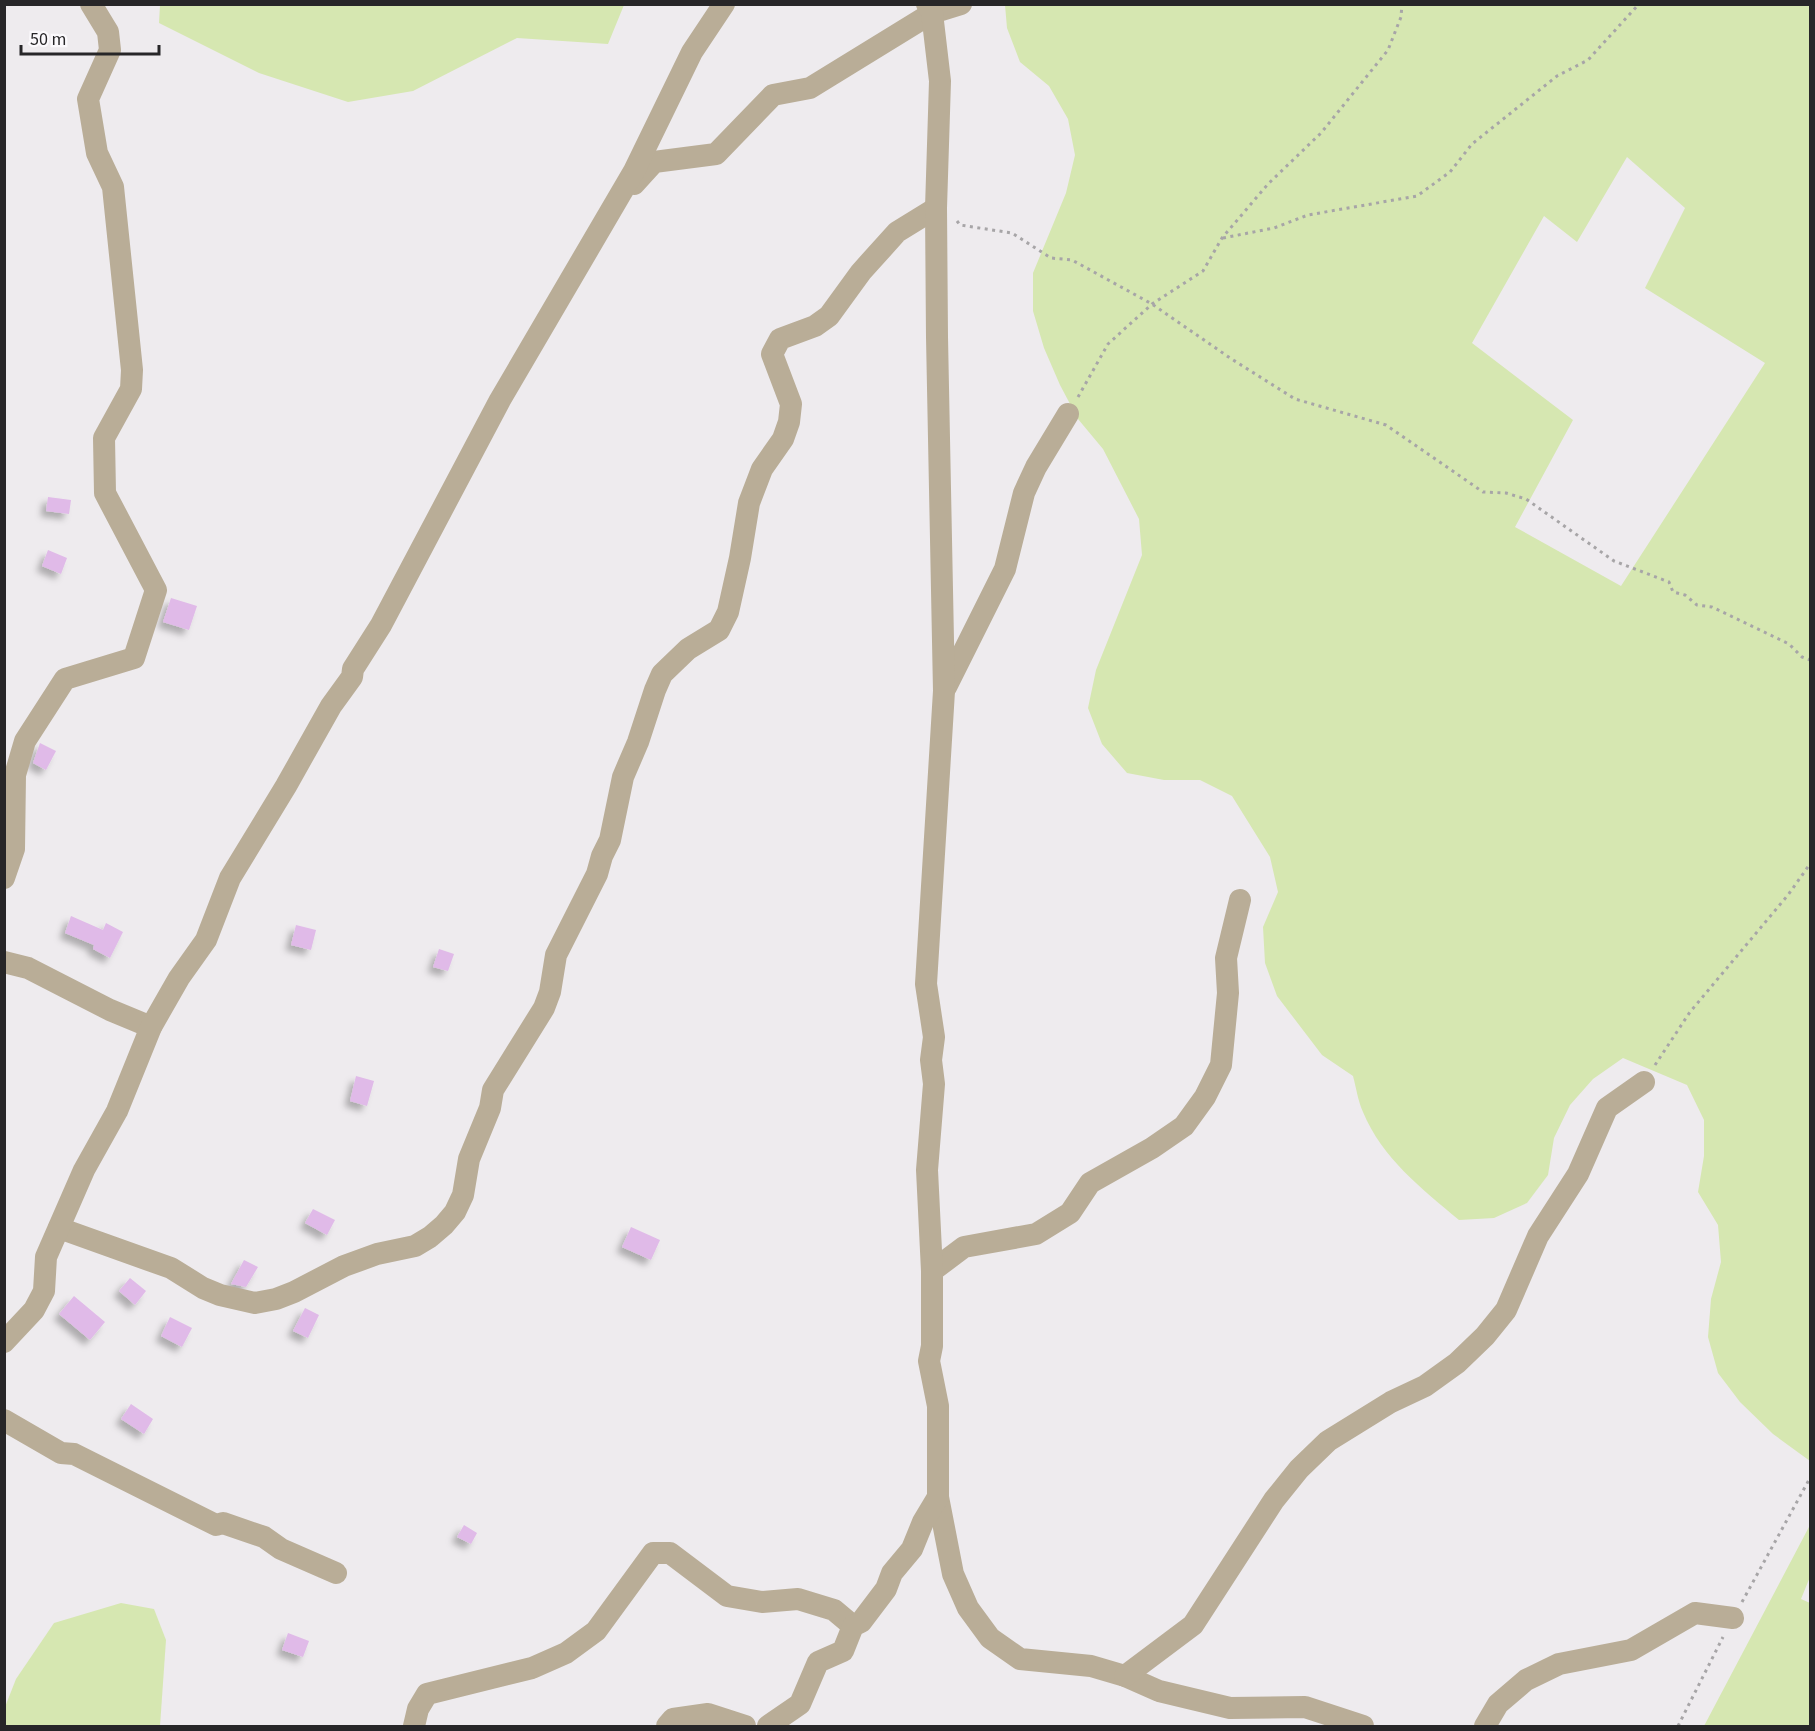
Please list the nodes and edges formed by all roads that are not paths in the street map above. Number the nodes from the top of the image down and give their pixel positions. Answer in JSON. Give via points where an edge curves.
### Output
{"nodes":[{"id":1,"x":91,"y":4,"type":"edge"},
{"id":2,"x":724,"y":4,"type":"edge"},
{"id":3,"x":961,"y":4,"type":"edge"},
{"id":4,"x":929,"y":9,"type":"edge"},
{"id":5,"x":624,"y":187,"type":"junction"},
{"id":6,"x":936,"y":208,"type":"junction"},
{"id":7,"x":1068,"y":414,"type":"road end"},
{"id":8,"x":944,"y":691,"type":"junction"},
{"id":9,"x":4,"y":878,"type":"edge"},
{"id":10,"x":1240,"y":900,"type":"dead end"},
{"id":11,"x":4,"y":962,"type":"edge"},
{"id":12,"x":151,"y":1027,"type":"junction"},
{"id":13,"x":1644,"y":1082,"type":"road end"},
{"id":14,"x":60,"y":1228,"type":"junction"},
{"id":15,"x":932,"y":1271,"type":"junction"},
{"id":16,"x":4,"y":1342,"type":"edge"},
{"id":17,"x":4,"y":1420,"type":"edge"},
{"id":18,"x":938,"y":1497,"type":"junction"},
{"id":19,"x":336,"y":1573,"type":"dead end"},
{"id":20,"x":1733,"y":1618,"type":"dead end"},
{"id":21,"x":853,"y":1626,"type":"junction"},
{"id":22,"x":1125,"y":1676,"type":"junction"},
{"id":23,"x":414,"y":1726,"type":"edge"},
{"id":24,"x":667,"y":1726,"type":"edge"},
{"id":25,"x":745,"y":1726,"type":"edge"},
{"id":26,"x":768,"y":1726,"type":"edge"},
{"id":27,"x":1363,"y":1726,"type":"edge"},
{"id":28,"x":1485,"y":1726,"type":"edge"}],
"edges":[{"from":1,"to":9,"type":"street","via":[[108,32],[110,50],[88,99],[97,153],[114,187],[132,370],[131,389],[104,438],[105,493],[156,590],[134,658],[66,680],[26,741],[15,775],[14,849]]},
{"from":2,"to":5,"type":"street","via":[[692,52]]},
{"from":3,"to":4,"type":"street"},
{"from":4,"to":5,"type":"street","via":[[810,88],[773,95],[716,154],[654,162],[634,185]]},
{"from":4,"to":6,"type":"street","via":[[940,81]]},
{"from":5,"to":12,"type":"street","via":[[500,400],[352,676],[230,878],[206,940]]},
{"from":6,"to":8,"type":"street"},
{"from":6,"to":14,"type":"street","via":[[897,232],[829,316],[815,326],[780,339],[772,354],[791,404],[789,423],[783,440],[762,469],[749,503],[728,612],[719,630],[688,649],[662,674],[623,777],[610,840],[597,874],[556,955],[544,1008],[493,1090],[469,1159],[463,1195],[450,1218],[415,1246],[377,1254],[294,1292],[255,1303],[220,1295],[171,1268]]},
{"from":7,"to":8,"type":"street","via":[[1024,493],[1005,569]]},
{"from":8,"to":15,"type":"street","via":[[926,984],[934,1037],[927,1170]]},
{"from":10,"to":15,"type":"street","via":[[1226,958],[1228,993],[1221,1065],[1184,1126],[1090,1183],[1070,1213],[1036,1234],[964,1247]]},
{"from":11,"to":12,"type":"street","via":[[28,968]]},
{"from":12,"to":14,"type":"street","via":[[117,1111],[84,1170]]},
{"from":13,"to":22,"type":"street","via":[[1607,1108],[1578,1174],[1538,1236],[1506,1310],[1485,1336],[1425,1386],[1328,1441],[1274,1500],[1193,1625]]},
{"from":14,"to":16,"type":"street","via":[[46,1257],[44,1291],[34,1311]]},
{"from":15,"to":18,"type":"street","via":[[929,1361],[938,1406]]},
{"from":17,"to":19,"type":"street","via":[[61,1453],[74,1454],[216,1525],[223,1523],[264,1537],[281,1549]]},
{"from":18,"to":21,"type":"street","via":[[922,1521],[912,1549],[861,1622]]},
{"from":18,"to":22,"type":"street","via":[[953,1574],[969,1608],[990,1638],[1020,1659],[1091,1666]]},
{"from":20,"to":28,"type":"street","via":[[1695,1613],[1631,1650],[1559,1664],[1526,1680],[1498,1704]]},
{"from":21,"to":23,"type":"street","via":[[834,1610],[798,1599],[762,1602],[727,1596],[669,1553],[653,1553],[596,1631],[566,1653],[532,1668],[427,1694],[417,1709]]},
{"from":21,"to":26,"type":"street","via":[[843,1651],[818,1662],[800,1704]]},
{"from":22,"to":27,"type":"street","via":[[1159,1691],[1230,1708],[1305,1707]]},
{"from":24,"to":25,"type":"street","via":[[673,1719],[708,1714]]}]}
